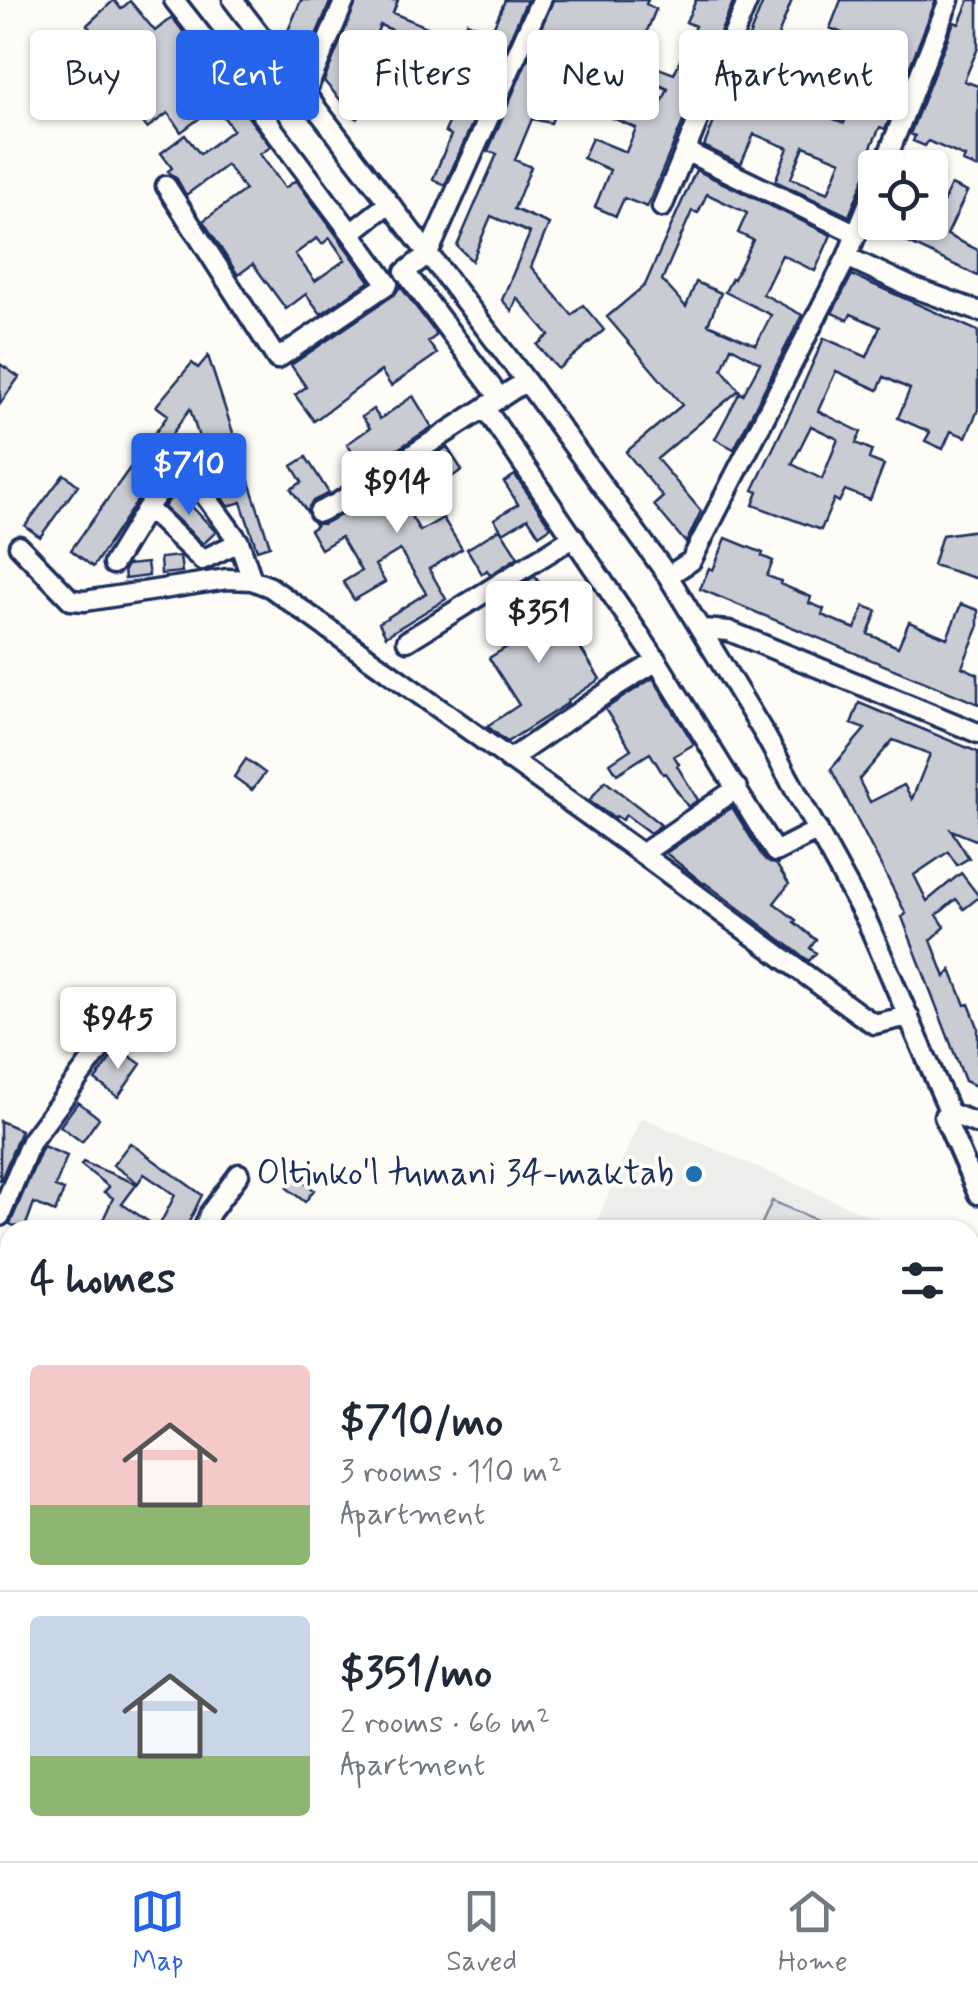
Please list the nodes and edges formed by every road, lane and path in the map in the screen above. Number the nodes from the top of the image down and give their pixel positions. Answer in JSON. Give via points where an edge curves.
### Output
{"nodes":[{"id":1,"x":174,"y":0,"type":"edge"},
{"id":2,"x":234,"y":0,"type":"edge"},
{"id":3,"x":344,"y":0,"type":"edge"},
{"id":4,"x":542,"y":0,"type":"edge"},
{"id":5,"x":748,"y":0,"type":"edge"},
{"id":6,"x":949,"y":0,"type":"edge"},
{"id":7,"x":198,"y":30,"type":"edge"},
{"id":8,"x":256,"y":30,"type":"edge"},
{"id":9,"x":319,"y":62,"type":"edge"},
{"id":10,"x":319,"y":111,"type":"edge"},
{"id":11,"x":267,"y":120,"type":"edge"},
{"id":12,"x":890,"y":150,"type":"edge"},
{"id":13,"x":686,"y":151,"type":"junction"},
{"id":14,"x":166,"y":186,"type":"dead end"},
{"id":15,"x":389,"y":203,"type":"junction"},
{"id":16,"x":662,"y":207,"type":"dead end"},
{"id":17,"x":858,"y":229,"type":"edge"},
{"id":18,"x":352,"y":233,"type":"junction"},
{"id":19,"x":856,"y":234,"type":"junction"},
{"id":20,"x":428,"y":254,"type":"junction"},
{"id":21,"x":847,"y":257,"type":"junction"},
{"id":22,"x":404,"y":272,"type":"junction"},
{"id":23,"x":450,"y":282,"type":"junction"},
{"id":24,"x":388,"y":284,"type":"junction"},
{"id":25,"x":426,"y":300,"type":"junction"},
{"id":26,"x":978,"y":311,"type":"edge"},
{"id":27,"x":526,"y":381,"type":"junction"},
{"id":28,"x":492,"y":403,"type":"junction"},
{"id":29,"x":147,"y":508,"type":"junction"},
{"id":30,"x":319,"y":512,"type":"dead end"},
{"id":31,"x":574,"y":536,"type":"junction"},
{"id":32,"x":239,"y":542,"type":"junction"},
{"id":33,"x":19,"y":546,"type":"dead end"},
{"id":34,"x":113,"y":564,"type":"dead end"},
{"id":35,"x":668,"y":576,"type":"junction"},
{"id":36,"x":252,"y":580,"type":"junction"},
{"id":37,"x":702,"y":629,"type":"junction"},
{"id":38,"x":407,"y":641,"type":"dead end"},
{"id":39,"x":658,"y":661,"type":"junction"},
{"id":40,"x":978,"y":734,"type":"edge"},
{"id":41,"x":509,"y":760,"type":"junction"},
{"id":42,"x":738,"y":788,"type":"junction"},
{"id":43,"x":818,"y":830,"type":"junction"},
{"id":44,"x":642,"y":854,"type":"junction"},
{"id":45,"x":909,"y":1016,"type":"junction"},
{"id":46,"x":98,"y":1052,"type":"dead end"},
{"id":47,"x":950,"y":1112,"type":"junction"},
{"id":48,"x":978,"y":1124,"type":"edge"},
{"id":49,"x":239,"y":1174,"type":"dead end"},
{"id":50,"x":978,"y":1194,"type":"edge"},
{"id":51,"x":0,"y":1216,"type":"edge"},
{"id":52,"x":207,"y":1220,"type":"edge"}],
"edges":[{"from":1,"to":7,"type":"street"},
{"from":2,"to":8,"type":"street"},
{"from":3,"to":9,"type":"street"},
{"from":4,"to":20,"type":"street"},
{"from":5,"to":13,"type":"street"},
{"from":6,"to":12,"type":"street"},
{"from":10,"to":15,"type":"street"},
{"from":11,"to":18,"type":"street"},
{"from":13,"to":16,"type":"street"},
{"from":13,"to":19,"type":"street"},
{"from":14,"to":24,"type":"street","via":[[278,359]]},
{"from":15,"to":18,"type":"street"},
{"from":15,"to":20,"type":"street"},
{"from":17,"to":19,"type":"street"},
{"from":18,"to":24,"type":"street"},
{"from":19,"to":21,"type":"street"},
{"from":20,"to":22,"type":"street"},
{"from":20,"to":23,"type":"street"},
{"from":21,"to":26,"type":"street"},
{"from":21,"to":35,"type":"street","via":[[692,560]]},
{"from":22,"to":24,"type":"street"},
{"from":22,"to":25,"type":"street"},
{"from":23,"to":25,"type":"street"},
{"from":23,"to":27,"type":"street"},
{"from":25,"to":28,"type":"street"},
{"from":27,"to":28,"type":"street"},
{"from":27,"to":35,"type":"street"},
{"from":28,"to":30,"type":"street"},
{"from":28,"to":31,"type":"street"},
{"from":29,"to":32,"type":"street","via":[[202,560]]},
{"from":29,"to":32,"type":"street","via":[[170,477],[190,475]]},
{"from":29,"to":34,"type":"street"},
{"from":31,"to":38,"type":"street"},
{"from":31,"to":39,"type":"street"},
{"from":32,"to":36,"type":"street"},
{"from":33,"to":36,"type":"street","via":[[71,600]]},
{"from":35,"to":37,"type":"street"},
{"from":36,"to":41,"type":"street"},
{"from":37,"to":40,"type":"street","via":[[729,630]]},
{"from":37,"to":43,"type":"street"},
{"from":39,"to":41,"type":"street"},
{"from":39,"to":42,"type":"street"},
{"from":41,"to":44,"type":"street"},
{"from":42,"to":43,"type":"street","via":[[775,852]]},
{"from":42,"to":44,"type":"street"},
{"from":43,"to":45,"type":"street"},
{"from":44,"to":45,"type":"street","via":[[874,1024]]},
{"from":45,"to":47,"type":"street"},
{"from":46,"to":51,"type":"street","via":[[31,1141]]},
{"from":47,"to":48,"type":"street"},
{"from":47,"to":50,"type":"street","via":[[944,1116]]},
{"from":49,"to":52,"type":"street"}]}
